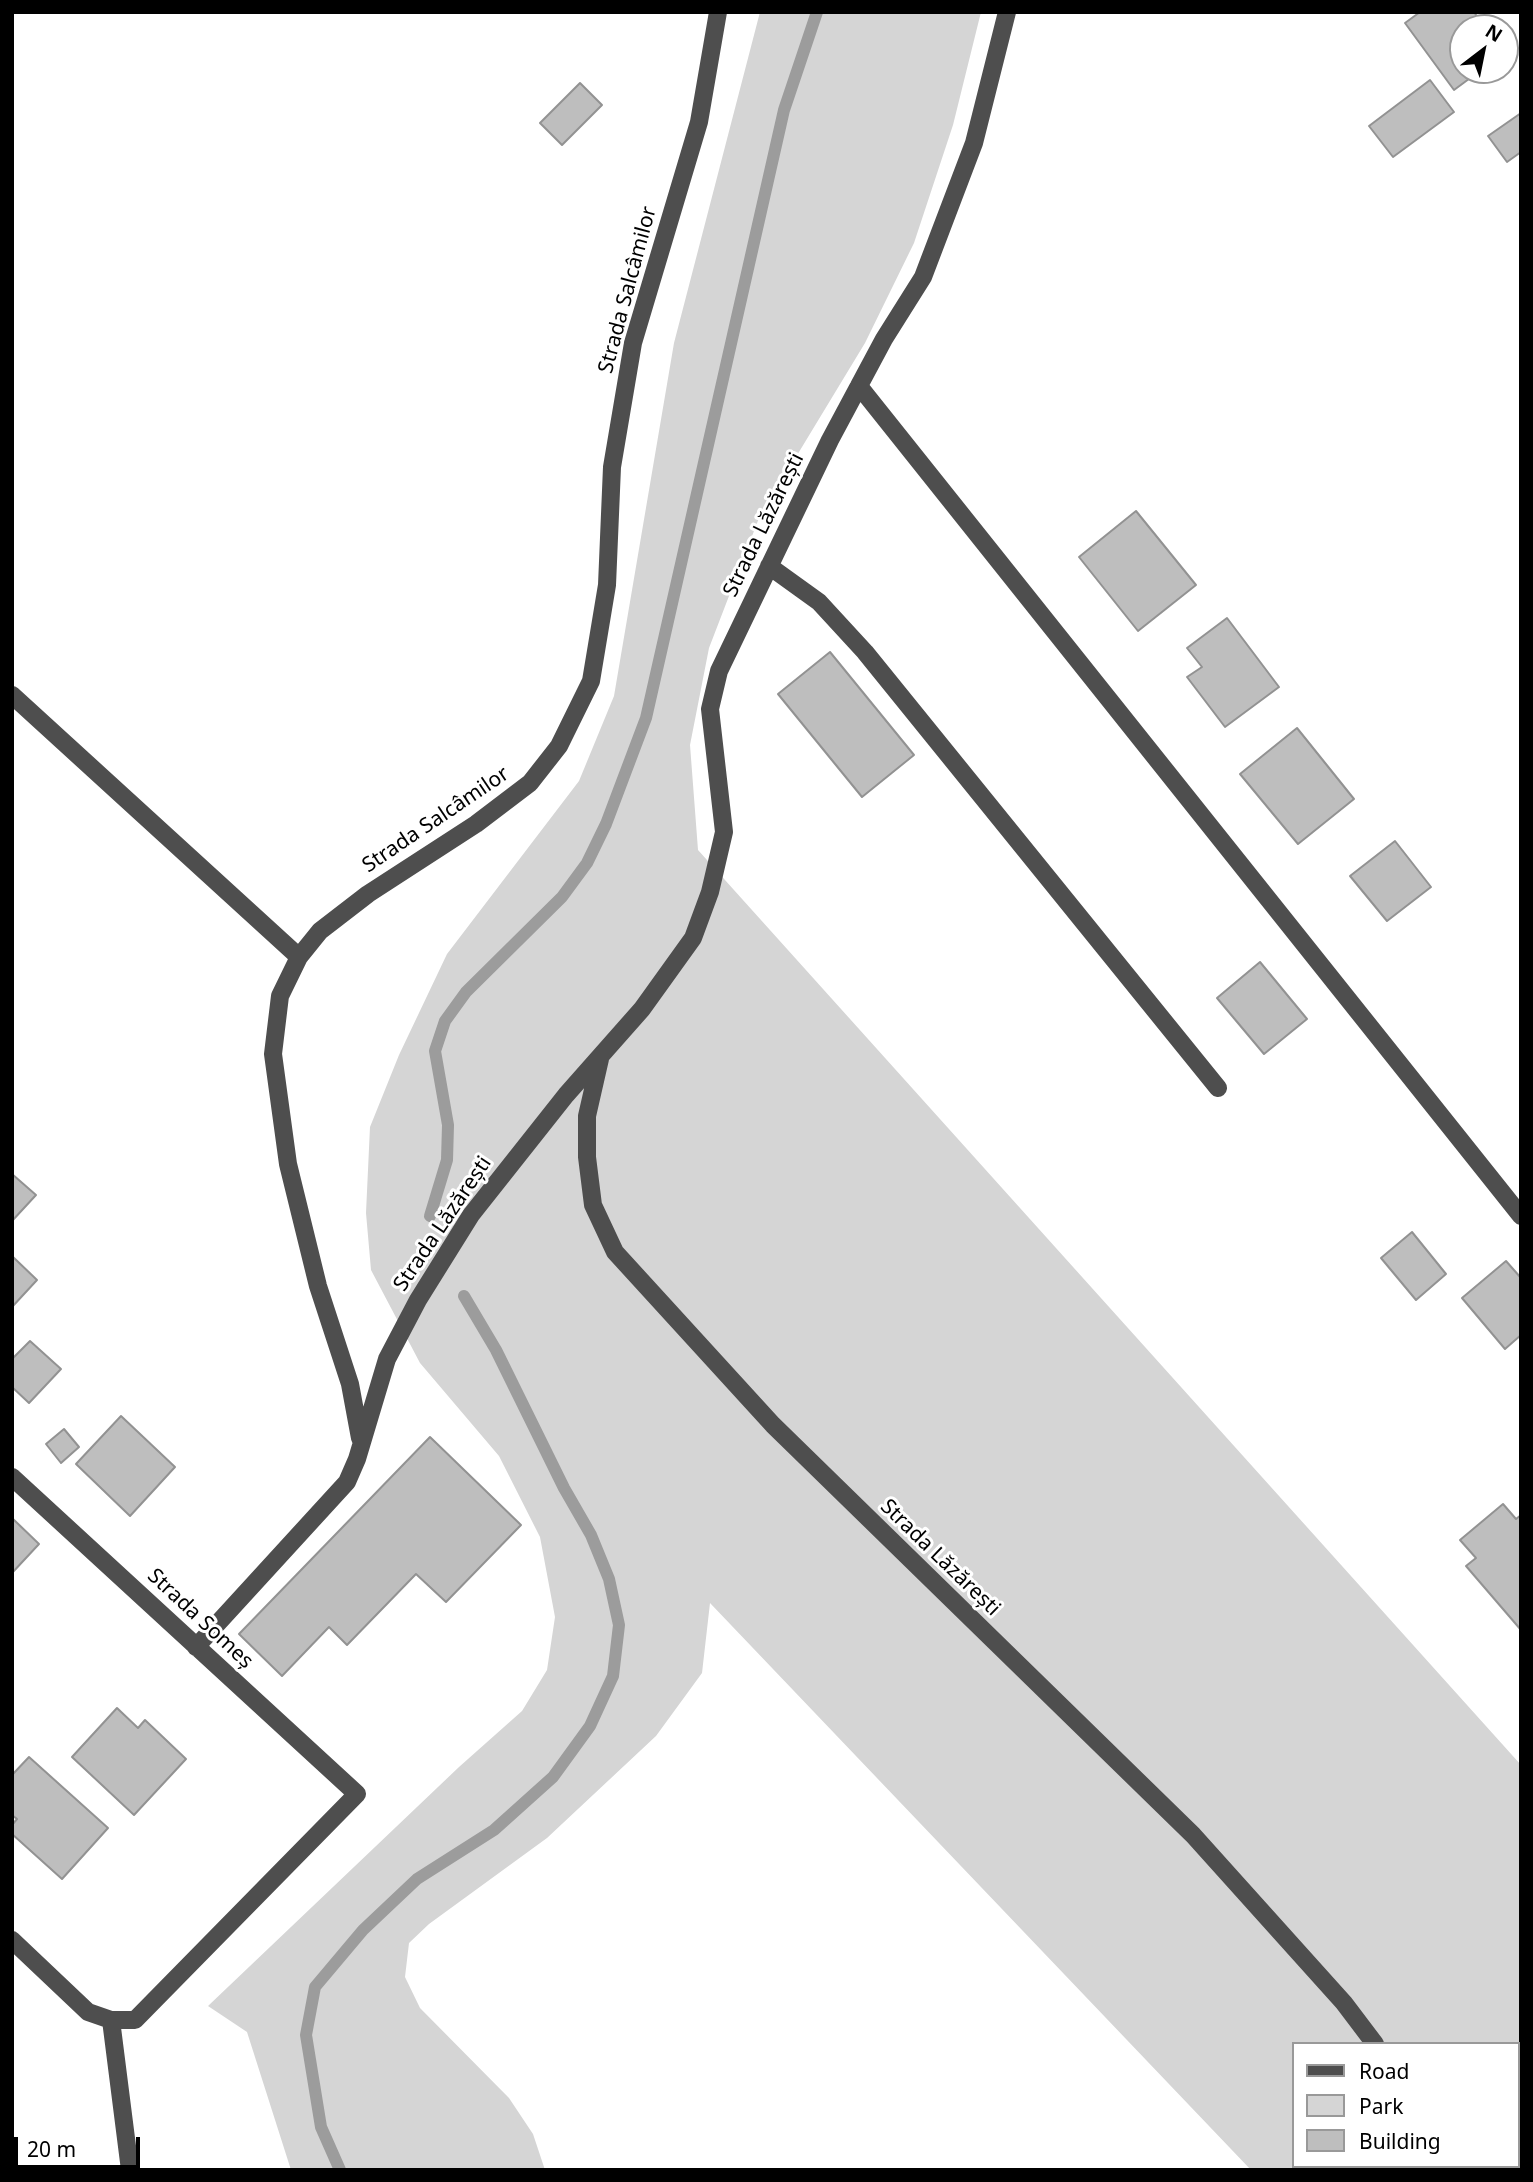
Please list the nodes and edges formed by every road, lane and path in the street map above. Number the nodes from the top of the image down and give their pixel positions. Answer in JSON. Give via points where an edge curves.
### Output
{"nodes":[{"id":1,"x":718,"y":12,"type":"edge"},
{"id":2,"x":1007,"y":12,"type":"edge"},
{"id":3,"x":859,"y":386,"type":"junction"},
{"id":4,"x":769,"y":566,"type":"junction"},
{"id":5,"x":12,"y":695,"type":"edge"},
{"id":6,"x":299,"y":957,"type":"junction"},
{"id":7,"x":602,"y":1054,"type":"junction"},
{"id":8,"x":1218,"y":1088,"type":"dead end"},
{"id":9,"x":1521,"y":1216,"type":"edge"},
{"id":10,"x":360,"y":1441,"type":"junction"},
{"id":11,"x":12,"y":1478,"type":"edge"},
{"id":12,"x":196,"y":1647,"type":"junction"},
{"id":13,"x":12,"y":1940,"type":"edge"},
{"id":14,"x":111,"y":2020,"type":"junction"},
{"id":15,"x":1373,"y":2042,"type":"edge"},
{"id":16,"x":130,"y":2170,"type":"edge"}],
"edges":[{"from":1,"to":6,"type":"street","name":"Strada Salcâmilor","via":[[699,122],[633,343],[612,467],[607,585],[591,681],[559,746],[530,783],[368,894],[320,931]]},
{"from":2,"to":3,"type":"street","name":"Strada Lăzărești","via":[[974,143],[944,228],[923,277]]},
{"from":3,"to":4,"type":"street","name":"Strada Lăzărești"},
{"from":3,"to":9,"type":"street"},
{"from":4,"to":7,"type":"street","name":"Strada Lăzărești","via":[[719,671],[710,709],[724,832],[710,892],[693,937],[642,1009]]},
{"from":4,"to":8,"type":"street","via":[[819,602],[865,652]]},
{"from":5,"to":6,"type":"street"},
{"from":6,"to":10,"type":"street","name":"Strada Salcâmilor","via":[[280,996],[273,1054],[288,1164],[318,1286],[350,1384]]},
{"from":7,"to":10,"type":"street","name":"Strada Lăzărești","via":[[471,1216],[418,1300],[387,1359]]},
{"from":7,"to":15,"type":"street","name":"Strada Lăzărești","via":[[587,1116],[587,1157],[593,1205],[615,1252],[773,1425],[1193,1835]]},
{"from":10,"to":12,"type":"street","name":"Strada Lăzărești","via":[[347,1482]]},
{"from":11,"to":12,"type":"street","name":"Strada Someș"},
{"from":12,"to":14,"type":"street","name":"Strada Someș","via":[[357,1794],[135,2020]]},
{"from":13,"to":14,"type":"street","via":[[88,2012]]},
{"from":14,"to":16,"type":"street"}]}
